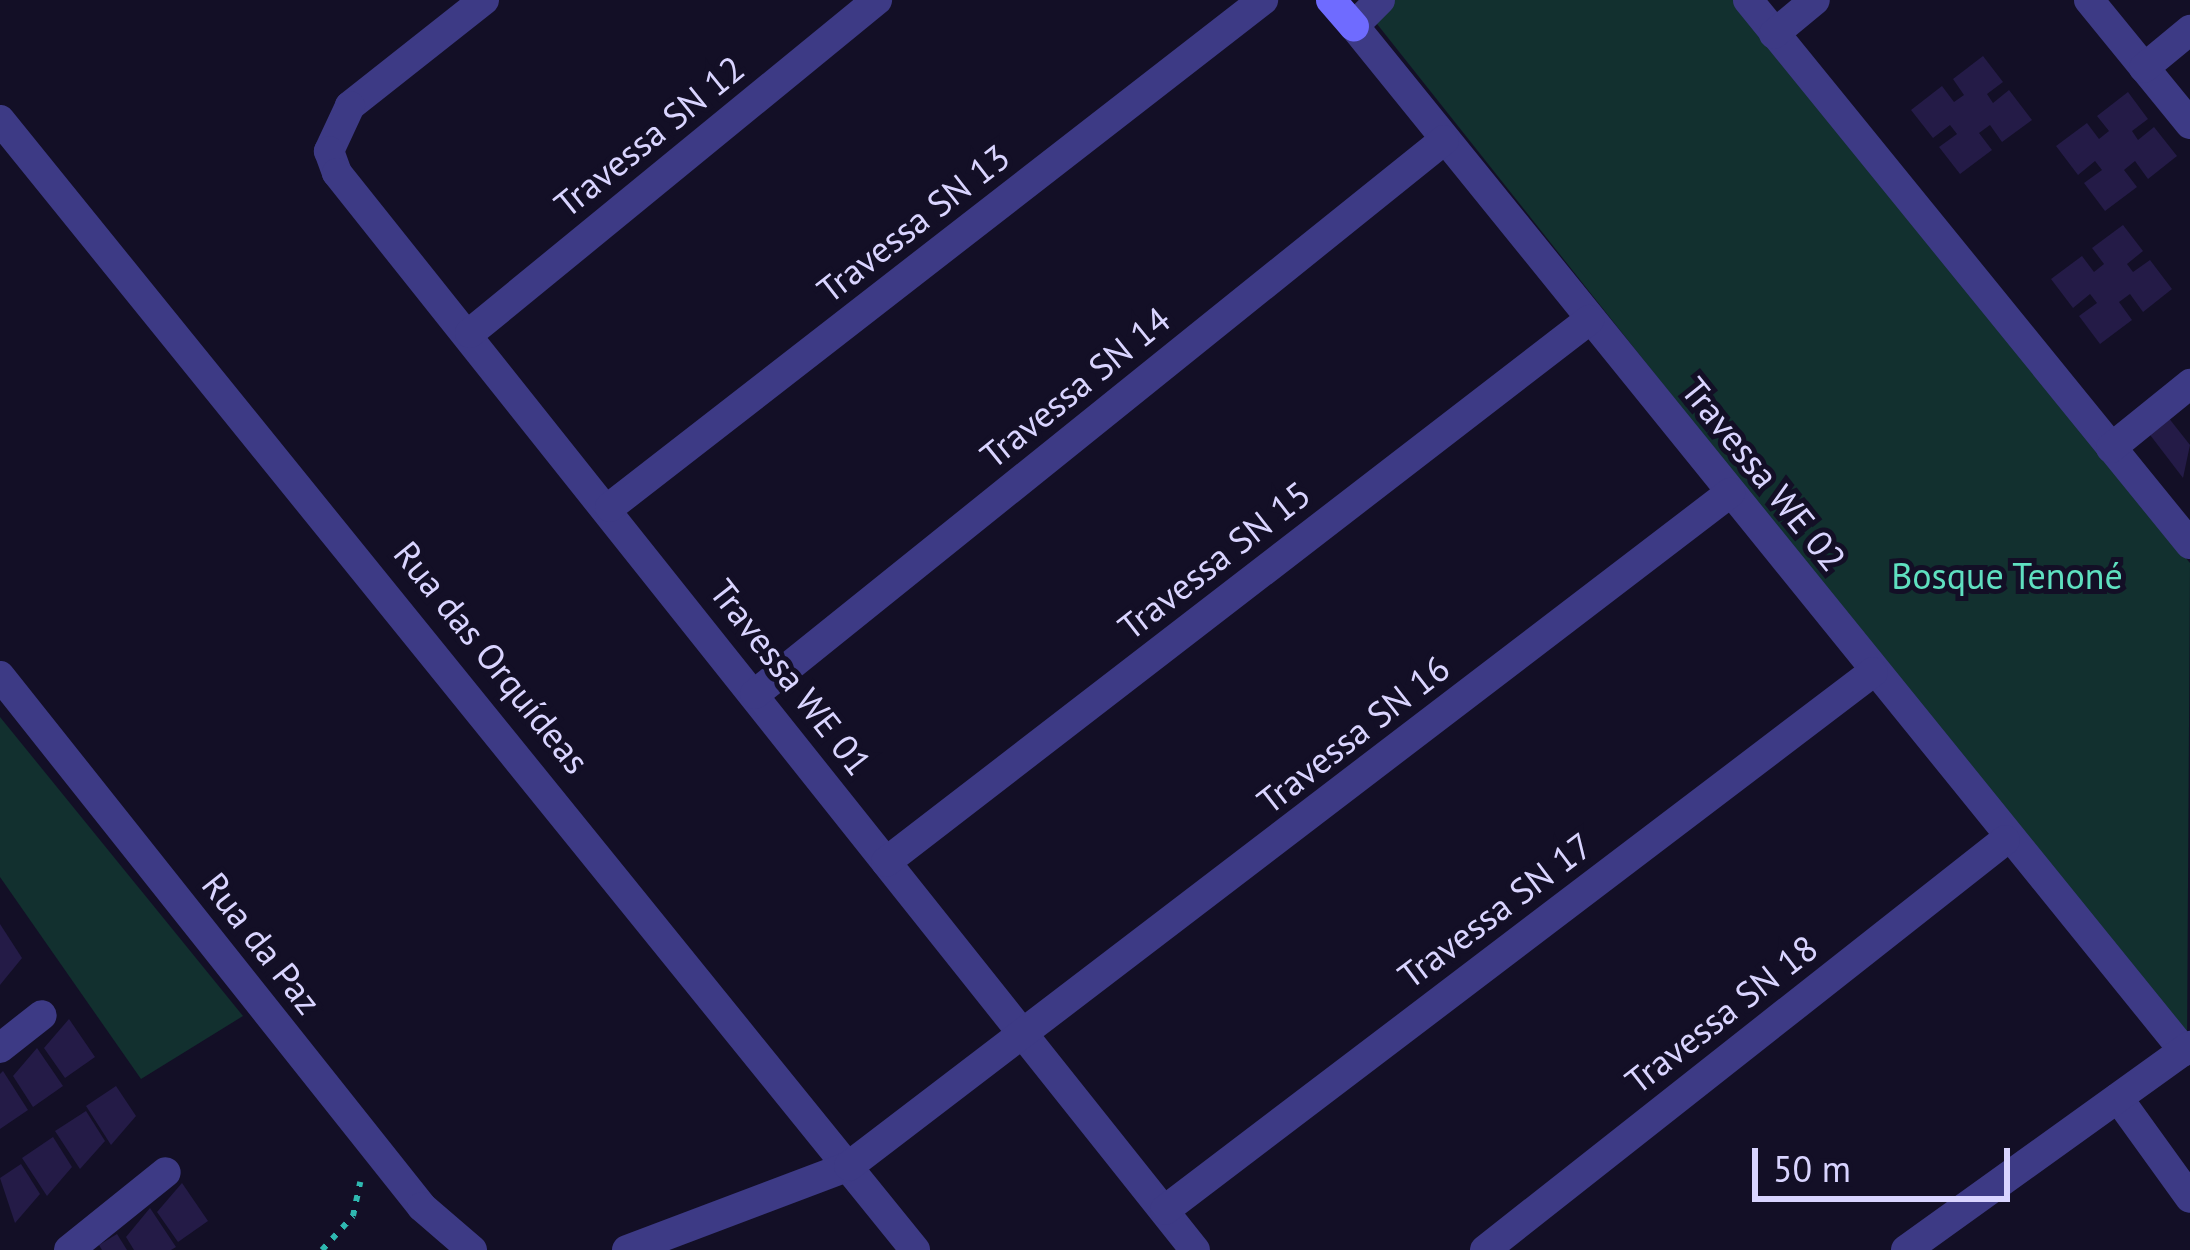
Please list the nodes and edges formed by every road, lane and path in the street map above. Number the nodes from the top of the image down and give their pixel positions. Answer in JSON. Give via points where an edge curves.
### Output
{"nodes":[{"id":1,"x":484,"y":0,"type":"edge"},
{"id":2,"x":878,"y":0,"type":"edge"},
{"id":3,"x":1263,"y":0,"type":"edge"},
{"id":4,"x":1331,"y":0,"type":"edge"},
{"id":5,"x":1380,"y":0,"type":"edge"},
{"id":6,"x":1748,"y":0,"type":"edge"},
{"id":7,"x":1815,"y":0,"type":"edge"},
{"id":8,"x":2089,"y":0,"type":"edge"},
{"id":9,"x":449,"y":11,"type":"edge"},
{"id":10,"x":1354,"y":26,"type":"junction"},
{"id":11,"x":2190,"y":30,"type":"edge"},
{"id":12,"x":1774,"y":34,"type":"junction"},
{"id":13,"x":2144,"y":68,"type":"junction"},
{"id":14,"x":0,"y":120,"type":"edge"},
{"id":15,"x":2190,"y":124,"type":"edge"},
{"id":16,"x":1444,"y":140,"type":"junction"},
{"id":17,"x":1589,"y":320,"type":"junction"},
{"id":18,"x":470,"y":333,"type":"junction"},
{"id":19,"x":2190,"y":384,"type":"edge"},
{"id":20,"x":2110,"y":448,"type":"junction"},
{"id":21,"x":1730,"y":493,"type":"junction"},
{"id":22,"x":610,"y":507,"type":"junction"},
{"id":23,"x":2190,"y":544,"type":"edge"},
{"id":24,"x":1873,"y":672,"type":"junction"},
{"id":25,"x":0,"y":676,"type":"edge"},
{"id":26,"x":754,"y":694,"type":"junction"},
{"id":27,"x":2006,"y":840,"type":"junction"},
{"id":28,"x":886,"y":862,"type":"junction"},
{"id":29,"x":42,"y":1015,"type":"dead end"},
{"id":30,"x":1024,"y":1037,"type":"junction"},
{"id":31,"x":0,"y":1048,"type":"edge"},
{"id":32,"x":2187,"y":1048,"type":"edge"},
{"id":33,"x":2118,"y":1098,"type":"junction"},
{"id":34,"x":369,"y":1140,"type":"junction"},
{"id":35,"x":849,"y":1166,"type":"junction"},
{"id":36,"x":166,"y":1172,"type":"dead end"},
{"id":37,"x":2190,"y":1198,"type":"edge"},
{"id":38,"x":1165,"y":1210,"type":"junction"},
{"id":39,"x":68,"y":1250,"type":"edge"},
{"id":40,"x":322,"y":1250,"type":"edge"},
{"id":41,"x":472,"y":1250,"type":"edge"},
{"id":42,"x":627,"y":1250,"type":"edge"},
{"id":43,"x":915,"y":1250,"type":"edge"},
{"id":44,"x":1195,"y":1250,"type":"edge"},
{"id":45,"x":1485,"y":1250,"type":"edge"},
{"id":46,"x":1906,"y":1250,"type":"edge"}],
"edges":[{"from":1,"to":9,"type":"street"},
{"from":2,"to":18,"type":"street","name":"Travessa SN 12"},
{"from":3,"to":22,"type":"street","name":"Travessa SN 13"},
{"from":4,"to":10,"type":"street","name":"Travessa WE 02"},
{"from":5,"to":10,"type":"street"},
{"from":6,"to":12,"type":"street"},
{"from":7,"to":12,"type":"street"},
{"from":8,"to":13,"type":"street"},
{"from":9,"to":18,"type":"street","name":"Travessa WE 01","via":[[350,106],[329,151]]},
{"from":10,"to":16,"type":"street","name":"Travessa WE 02"},
{"from":11,"to":13,"type":"street"},
{"from":12,"to":20,"type":"street"},
{"from":13,"to":15,"type":"street"},
{"from":14,"to":35,"type":"street","name":"Rua das Orquídeas"},
{"from":16,"to":17,"type":"street","name":"Travessa WE 02"},
{"from":16,"to":26,"type":"street","name":"Travessa SN 14"},
{"from":17,"to":21,"type":"street","name":"Travessa WE 02"},
{"from":17,"to":28,"type":"street","name":"Travessa SN 15"},
{"from":18,"to":22,"type":"street","name":"Travessa WE 01"},
{"from":19,"to":20,"type":"street"},
{"from":20,"to":23,"type":"street"},
{"from":21,"to":24,"type":"street","name":"Travessa WE 02"},
{"from":21,"to":30,"type":"street","name":"Travessa SN 16"},
{"from":22,"to":26,"type":"street","name":"Travessa WE 01"},
{"from":24,"to":27,"type":"street","name":"Travessa WE 02"},
{"from":24,"to":38,"type":"street","name":"Travessa SN 17"},
{"from":25,"to":34,"type":"street","name":"Rua da Paz"},
{"from":26,"to":28,"type":"street","name":"Travessa WE 01"},
{"from":27,"to":32,"type":"street","name":"Travessa WE 02"},
{"from":27,"to":45,"type":"street","name":"Travessa SN 18"},
{"from":28,"to":30,"type":"street","name":"Travessa WE 01"},
{"from":29,"to":31,"type":"street"},
{"from":30,"to":35,"type":"street","name":"Travessa SN 16"},
{"from":30,"to":38,"type":"street","name":"Travessa WE 01"},
{"from":32,"to":33,"type":"street"},
{"from":33,"to":37,"type":"street"},
{"from":33,"to":46,"type":"street"},
{"from":34,"to":40,"type":"path","via":[[352,1216]]},
{"from":34,"to":41,"type":"street","name":"Rua da Paz"},
{"from":35,"to":42,"type":"street","name":"Travessa SN 16"},
{"from":35,"to":43,"type":"street","name":"Rua das Orquídeas"},
{"from":36,"to":39,"type":"street"},
{"from":38,"to":44,"type":"street","name":"Travessa WE 01"}]}
